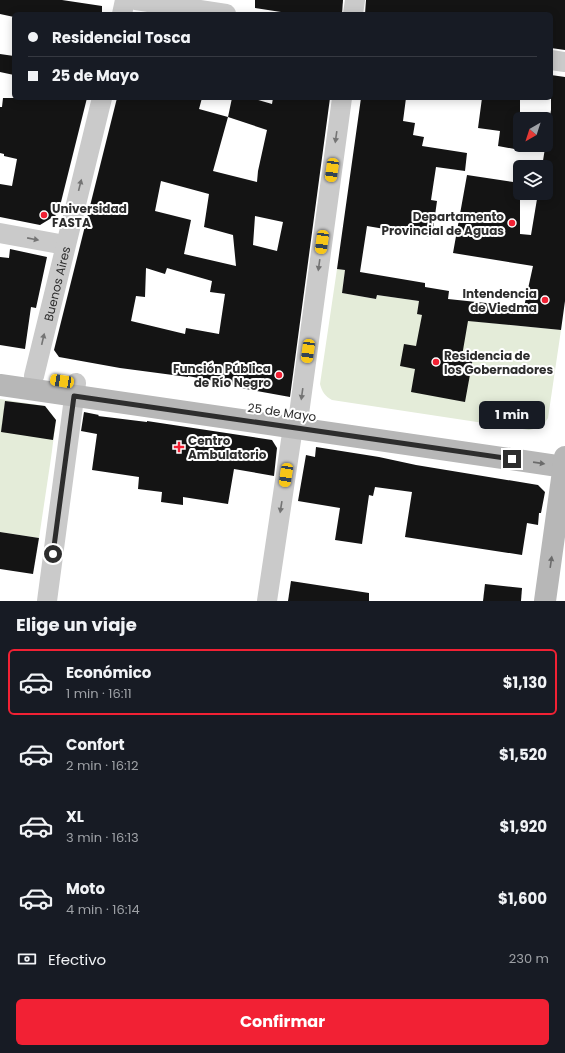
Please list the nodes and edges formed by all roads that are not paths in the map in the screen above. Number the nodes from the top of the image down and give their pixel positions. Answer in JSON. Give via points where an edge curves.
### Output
{"nodes":[{"id":1,"x":125,"y":0,"type":"edge"},
{"id":2,"x":136,"y":0,"type":"edge"},
{"id":3,"x":355,"y":0,"type":"edge"},
{"id":4,"x":122,"y":12,"type":"edge"},
{"id":5,"x":213,"y":12,"type":"edge"},
{"id":6,"x":353,"y":12,"type":"edge"},
{"id":7,"x":553,"y":60,"type":"edge"},
{"id":8,"x":565,"y":62,"type":"edge"},
{"id":9,"x":101,"y":100,"type":"edge"},
{"id":10,"x":342,"y":100,"type":"edge"},
{"id":11,"x":0,"y":232,"type":"edge"},
{"id":12,"x":65,"y":245,"type":"junction"},
{"id":13,"x":0,"y":372,"type":"edge"},
{"id":14,"x":34,"y":376,"type":"junction"},
{"id":15,"x":0,"y":385,"type":"edge"},
{"id":16,"x":75,"y":389,"type":"junction"},
{"id":17,"x":296,"y":421,"type":"junction"},
{"id":18,"x":565,"y":461,"type":"edge"},
{"id":19,"x":47,"y":601,"type":"edge"},
{"id":20,"x":267,"y":601,"type":"edge"},
{"id":21,"x":546,"y":601,"type":"edge"}],
"edges":[{"from":1,"to":4,"type":"street"},
{"from":2,"to":5,"type":"street"},
{"from":3,"to":6,"type":"street"},
{"from":7,"to":8,"type":"street"},
{"from":12,"to":9,"type":"street","name":"Buenos Aires","one_way":true},
{"from":10,"to":17,"type":"street","one_way":true},
{"from":11,"to":12,"type":"street","one_way":true},
{"from":14,"to":12,"type":"street","name":"Buenos Aires","one_way":true},
{"from":13,"to":14,"type":"main road","name":"25 de Mayo"},
{"from":14,"to":16,"type":"main road","name":"25 de Mayo"},
{"from":15,"to":16,"type":"main road","name":"25 de Mayo"},
{"from":16,"to":17,"type":"main road","name":"25 de Mayo"},
{"from":16,"to":19,"type":"street"},
{"from":17,"to":18,"type":"main road","name":"25 de Mayo"},
{"from":17,"to":20,"type":"street","one_way":true},
{"from":21,"to":18,"type":"main road","one_way":true}]}
